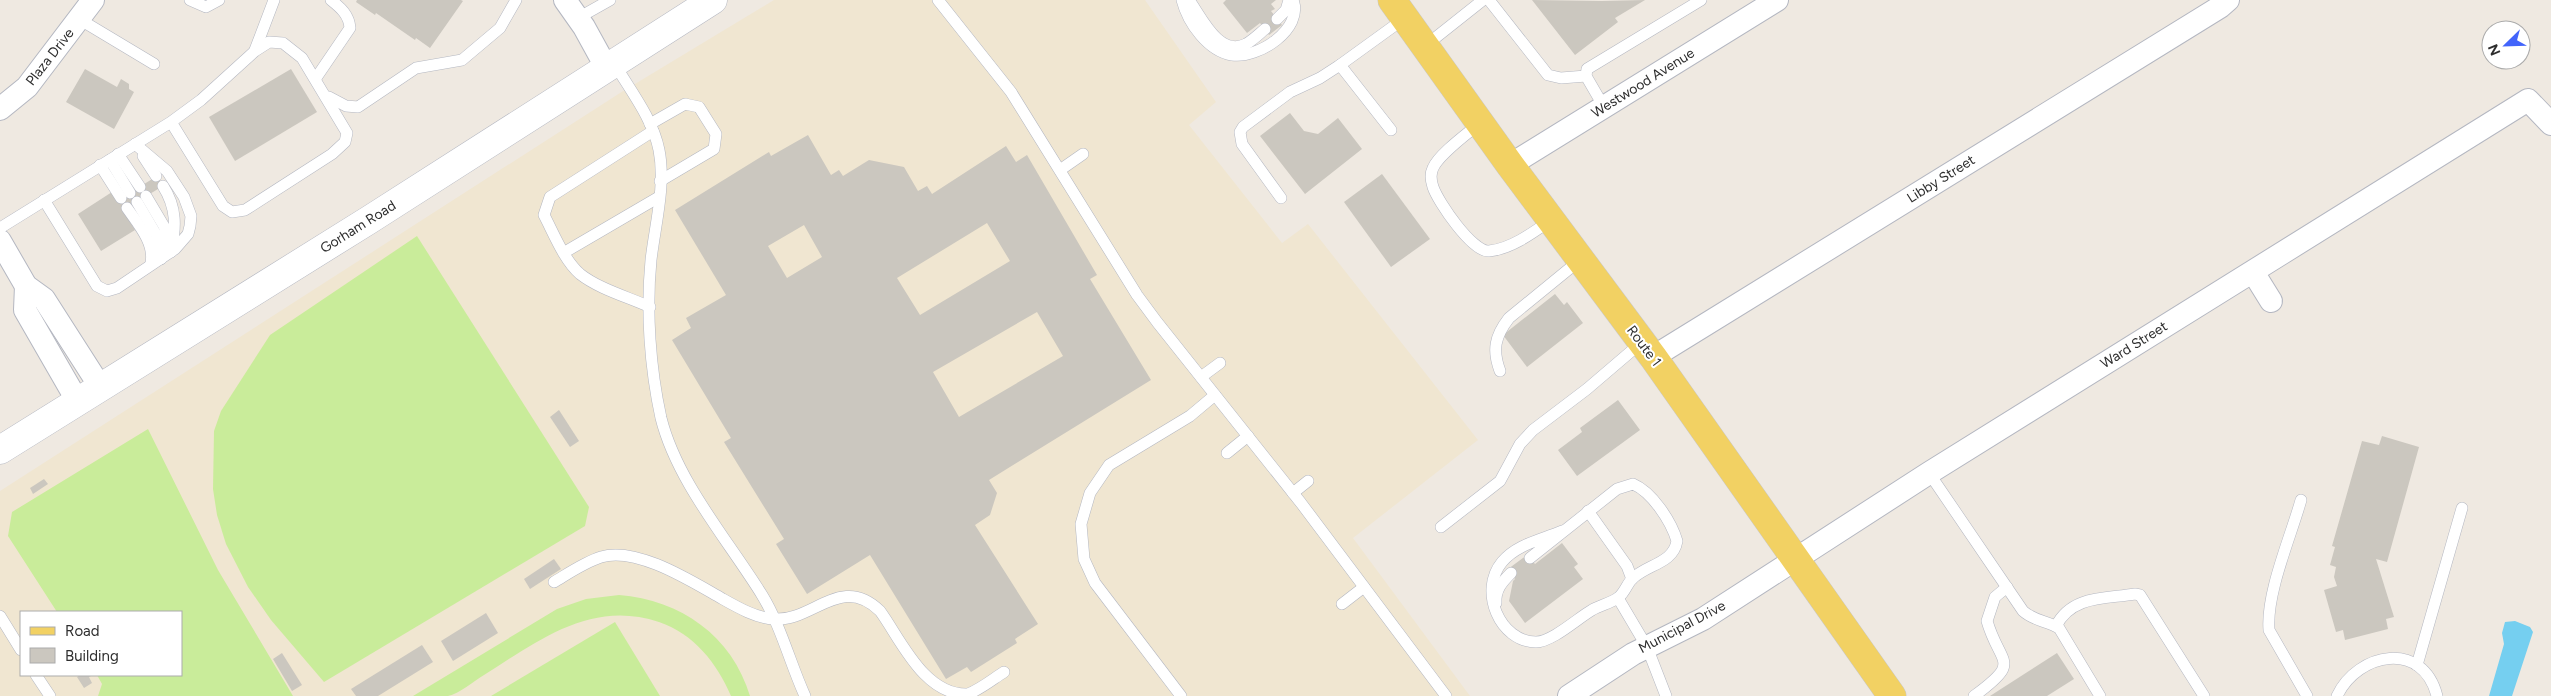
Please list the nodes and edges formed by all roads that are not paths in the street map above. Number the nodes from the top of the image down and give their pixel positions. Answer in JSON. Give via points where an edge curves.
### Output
{"nodes":[{"id":1,"x":93,"y":0,"type":"edge"},
{"id":2,"x":190,"y":0,"type":"edge"},
{"id":3,"x":219,"y":0,"type":"edge"},
{"id":4,"x":274,"y":0,"type":"edge"},
{"id":5,"x":331,"y":0,"type":"edge"},
{"id":6,"x":516,"y":0,"type":"edge"},
{"id":7,"x":610,"y":0,"type":"edge"},
{"id":8,"x":713,"y":0,"type":"edge"},
{"id":9,"x":938,"y":0,"type":"edge"},
{"id":10,"x":1182,"y":0,"type":"edge"},
{"id":11,"x":1188,"y":0,"type":"edge"},
{"id":12,"x":1291,"y":0,"type":"edge"},
{"id":13,"x":1483,"y":0,"type":"edge"},
{"id":14,"x":1489,"y":0,"type":"edge"},
{"id":15,"x":1701,"y":0,"type":"edge"},
{"id":16,"x":1777,"y":0,"type":"edge"},
{"id":17,"x":2228,"y":0,"type":"edge"},
{"id":18,"x":572,"y":9,"type":"edge"},
{"id":19,"x":1398,"y":9,"type":"edge"},
{"id":20,"x":79,"y":19,"type":"junction"},
{"id":21,"x":1277,"y":19,"type":"dead end"},
{"id":22,"x":1265,"y":29,"type":"dead end"},
{"id":23,"x":1425,"y":46,"type":"junction"},
{"id":24,"x":255,"y":51,"type":"junction"},
{"id":25,"x":154,"y":64,"type":"dead end"},
{"id":26,"x":610,"y":64,"type":"junction"},
{"id":27,"x":1340,"y":66,"type":"junction"},
{"id":28,"x":1586,"y":76,"type":"junction"},
{"id":29,"x":316,"y":78,"type":"junction"},
{"id":30,"x":327,"y":96,"type":"junction"},
{"id":31,"x":1604,"y":107,"type":"junction"},
{"id":32,"x":0,"y":109,"type":"edge"},
{"id":33,"x":171,"y":122,"type":"junction"},
{"id":34,"x":1480,"y":123,"type":"junction"},
{"id":35,"x":2551,"y":124,"type":"edge"},
{"id":36,"x":651,"y":128,"type":"junction"},
{"id":37,"x":1391,"y":130,"type":"dead end"},
{"id":38,"x":135,"y":144,"type":"junction"},
{"id":39,"x":1084,"y":154,"type":"dead end"},
{"id":40,"x":109,"y":160,"type":"junction"},
{"id":41,"x":1510,"y":165,"type":"junction"},
{"id":42,"x":1060,"y":170,"type":"junction"},
{"id":43,"x":660,"y":181,"type":"junction"},
{"id":44,"x":133,"y":197,"type":"junction"},
{"id":45,"x":659,"y":197,"type":"junction"},
{"id":46,"x":1281,"y":198,"type":"dead end"},
{"id":47,"x":44,"y":200,"type":"junction"},
{"id":48,"x":1551,"y":220,"type":"junction"},
{"id":49,"x":0,"y":228,"type":"edge"},
{"id":50,"x":0,"y":241,"type":"edge"},
{"id":51,"x":171,"y":252,"type":"junction"},
{"id":52,"x":565,"y":252,"type":"junction"},
{"id":53,"x":1580,"y":260,"type":"junction"},
{"id":54,"x":155,"y":263,"type":"junction"},
{"id":55,"x":2253,"y":272,"type":"junction"},
{"id":56,"x":2271,"y":301,"type":"dead end"},
{"id":57,"x":650,"y":307,"type":"junction"},
{"id":58,"x":1647,"y":350,"type":"junction"},
{"id":59,"x":1220,"y":363,"type":"dead end"},
{"id":60,"x":1500,"y":371,"type":"dead end"},
{"id":61,"x":1201,"y":377,"type":"junction"},
{"id":62,"x":89,"y":395,"type":"junction"},
{"id":63,"x":1215,"y":395,"type":"junction"},
{"id":64,"x":1248,"y":436,"type":"junction"},
{"id":65,"x":0,"y":450,"type":"edge"},
{"id":66,"x":1227,"y":453,"type":"dead end"},
{"id":67,"x":1929,"y":473,"type":"junction"},
{"id":68,"x":1308,"y":481,"type":"dead end"},
{"id":69,"x":1293,"y":492,"type":"junction"},
{"id":70,"x":2301,"y":500,"type":"dead end"},
{"id":71,"x":2462,"y":508,"type":"dead end"},
{"id":72,"x":1588,"y":511,"type":"junction"},
{"id":73,"x":1441,"y":527,"type":"dead end"},
{"id":74,"x":1562,"y":531,"type":"junction"},
{"id":75,"x":1530,"y":558,"type":"dead end"},
{"id":76,"x":1795,"y":558,"type":"junction"},
{"id":77,"x":1511,"y":573,"type":"dead end"},
{"id":78,"x":1632,"y":579,"type":"junction"},
{"id":79,"x":554,"y":582,"type":"dead end"},
{"id":80,"x":1364,"y":587,"type":"junction"},
{"id":81,"x":2007,"y":587,"type":"junction"},
{"id":82,"x":1618,"y":598,"type":"junction"},
{"id":83,"x":1342,"y":604,"type":"dead end"},
{"id":84,"x":0,"y":616,"type":"edge"},
{"id":85,"x":775,"y":619,"type":"junction"},
{"id":86,"x":1502,"y":621,"type":"junction"},
{"id":87,"x":2056,"y":626,"type":"junction"},
{"id":88,"x":1647,"y":647,"type":"junction"},
{"id":89,"x":20,"y":648,"type":"edge"},
{"id":90,"x":2417,"y":665,"type":"junction"},
{"id":91,"x":1004,"y":672,"type":"dead end"},
{"id":92,"x":37,"y":676,"type":"edge"},
{"id":93,"x":50,"y":696,"type":"edge"},
{"id":94,"x":805,"y":696,"type":"edge"},
{"id":95,"x":1181,"y":696,"type":"edge"},
{"id":96,"x":1446,"y":696,"type":"edge"},
{"id":97,"x":1569,"y":696,"type":"edge"},
{"id":98,"x":1666,"y":696,"type":"edge"},
{"id":99,"x":1892,"y":696,"type":"edge"},
{"id":100,"x":1974,"y":696,"type":"edge"},
{"id":101,"x":2100,"y":696,"type":"edge"},
{"id":102,"x":2204,"y":696,"type":"edge"},
{"id":103,"x":2307,"y":696,"type":"edge"},
{"id":104,"x":2337,"y":696,"type":"edge"},
{"id":105,"x":2437,"y":696,"type":"edge"}],
"edges":[{"from":1,"to":20,"type":"street","name":"Plaza Drive"},
{"from":2,"to":3,"type":"lane","via":[[206,6]]},
{"from":4,"to":24,"type":"lane"},
{"from":5,"to":29,"type":"lane","via":[[348,18],[350,28]]},
{"from":6,"to":30,"type":"lane","via":[[500,28],[462,60],[416,68],[358,107],[340,104]]},
{"from":7,"to":18,"type":"lane"},
{"from":8,"to":26,"type":"main road","name":"Gorham Road"},
{"from":9,"to":42,"type":"lane","via":[[1011,92]]},
{"from":10,"to":12,"type":"lane","via":[[1206,41],[1220,51],[1238,55],[1260,49],[1283,34],[1292,20]]},
{"from":11,"to":22,"type":"lane","via":[[1214,37],[1226,44],[1244,45]]},
{"from":12,"to":21,"type":"lane"},
{"from":13,"to":23,"type":"lane"},
{"from":14,"to":28,"type":"lane","via":[[1548,75],[1562,78]]},
{"from":15,"to":28,"type":"lane","via":[[1587,69]]},
{"from":16,"to":31,"type":"street","name":"Westwood Avenue"},
{"from":17,"to":58,"type":"street","name":"Libby Street"},
{"from":18,"to":26,"type":"street"},
{"from":19,"to":23,"type":"main road","name":"Route 1"},
{"from":19,"to":27,"type":"lane"},
{"from":20,"to":25,"type":"lane"},
{"from":20,"to":32,"type":"street","name":"Plaza Drive","via":[[27,87]]},
{"from":23,"to":34,"type":"main road","name":"Route 1"},
{"from":24,"to":29,"type":"lane","via":[[270,42],[283,43],[302,58]]},
{"from":24,"to":33,"type":"lane","via":[[201,100]]},
{"from":26,"to":36,"type":"lane"},
{"from":26,"to":62,"type":"main road","name":"Gorham Road"},
{"from":27,"to":37,"type":"lane"},
{"from":27,"to":46,"type":"lane","via":[[1290,92],[1240,132],[1242,144]]},
{"from":28,"to":31,"type":"lane"},
{"from":29,"to":30,"type":"lane"},
{"from":30,"to":33,"type":"lane","via":[[346,129],[345,142],[332,154],[245,210],[232,212],[223,206]]},
{"from":31,"to":41,"type":"street","name":"Westwood Avenue"},
{"from":33,"to":38,"type":"lane"},
{"from":34,"to":41,"type":"main road","name":"Route 1"},
{"from":34,"to":48,"type":"lane","via":[[1441,158],[1433,168],[1431,178],[1438,196],[1470,241],[1489,251],[1522,238]]},
{"from":35,"to":55,"type":"street","name":"Ward Street","via":[[2528,100]]},
{"from":36,"to":43,"type":"lane","via":[[660,156]]},
{"from":36,"to":43,"type":"lane","via":[[685,104],[699,107],[716,134],[714,149]]},
{"from":36,"to":52,"type":"lane","via":[[550,197],[544,215]]},
{"from":38,"to":40,"type":"lane"},
{"from":38,"to":51,"type":"lane","via":[[174,212]]},
{"from":38,"to":51,"type":"lane","via":[[146,156],[162,165],[184,197],[191,216],[188,234]]},
{"from":39,"to":42,"type":"lane"},
{"from":40,"to":44,"type":"lane"},
{"from":40,"to":44,"type":"lane"},
{"from":40,"to":47,"type":"lane"},
{"from":41,"to":48,"type":"main road","name":"Route 1"},
{"from":42,"to":61,"type":"lane","via":[[1137,295]]},
{"from":43,"to":45,"type":"lane"},
{"from":44,"to":54,"type":"lane"},
{"from":44,"to":54,"type":"lane","via":[[165,228]]},
{"from":45,"to":52,"type":"lane"},
{"from":45,"to":57,"type":"lane","via":[[651,262]]},
{"from":47,"to":49,"type":"lane"},
{"from":47,"to":54,"type":"lane","via":[[101,289],[117,288]]},
{"from":48,"to":53,"type":"main road","name":"Route 1"},
{"from":50,"to":62,"type":"street","via":[[26,286],[44,299]]},
{"from":51,"to":54,"type":"lane"},
{"from":52,"to":57,"type":"lane","via":[[580,274]]},
{"from":53,"to":58,"type":"main road","name":"Route 1"},
{"from":53,"to":60,"type":"lane","via":[[1501,328],[1494,348]]},
{"from":55,"to":56,"type":"street"},
{"from":55,"to":67,"type":"street","name":"Ward Street"},
{"from":57,"to":85,"type":"lane","via":[[651,342],[666,433],[696,493]]},
{"from":58,"to":73,"type":"lane","via":[[1587,389],[1533,430],[1520,444],[1500,482]]},
{"from":58,"to":76,"type":"main road","name":"Route 1"},
{"from":59,"to":61,"type":"lane"},
{"from":61,"to":63,"type":"lane"},
{"from":62,"to":65,"type":"main road","name":"Gorham Road"},
{"from":63,"to":64,"type":"lane"},
{"from":63,"to":95,"type":"lane","via":[[1190,416],[1109,465],[1090,493],[1081,524],[1084,559],[1095,583]]},
{"from":64,"to":66,"type":"lane"},
{"from":64,"to":69,"type":"lane"},
{"from":67,"to":76,"type":"street","name":"Ward Street"},
{"from":67,"to":81,"type":"lane"},
{"from":68,"to":69,"type":"lane"},
{"from":69,"to":80,"type":"lane"},
{"from":70,"to":103,"type":"lane","via":[[2268,622],[2269,630]]},
{"from":71,"to":90,"type":"lane"},
{"from":72,"to":74,"type":"lane"},
{"from":72,"to":78,"type":"lane","via":[[1627,566]]},
{"from":72,"to":78,"type":"lane","via":[[1617,489],[1633,484],[1644,490],[1671,526],[1676,540],[1671,554]]},
{"from":74,"to":75,"type":"lane"},
{"from":74,"to":86,"type":"lane","via":[[1528,543],[1502,561],[1491,581],[1490,590],[1493,606]]},
{"from":76,"to":88,"type":"street","name":"Municipal Drive","via":[[1702,619]]},
{"from":76,"to":99,"type":"main road","name":"Route 1"},
{"from":77,"to":86,"type":"lane","via":[[1501,583],[1496,600]]},
{"from":78,"to":82,"type":"lane"},
{"from":79,"to":85,"type":"lane","via":[[603,556],[624,556],[662,567],[731,603]]},
{"from":80,"to":83,"type":"lane"},
{"from":80,"to":96,"type":"lane"},
{"from":81,"to":87,"type":"lane","via":[[2028,616]]},
{"from":81,"to":100,"type":"lane","via":[[1995,597],[1987,621],[2003,657],[2002,672]]},
{"from":82,"to":86,"type":"lane","via":[[1538,642],[1519,638]]},
{"from":82,"to":88,"type":"lane"},
{"from":84,"to":89,"type":"lane"},
{"from":85,"to":91,"type":"lane","via":[[840,598],[858,597],[880,611],[921,678],[939,691],[966,694]]},
{"from":85,"to":94,"type":"lane"},
{"from":87,"to":101,"type":"lane"},
{"from":87,"to":102,"type":"lane","via":[[2067,609],[2079,603],[2140,595]]},
{"from":88,"to":97,"type":"street","name":"Municipal Drive"},
{"from":88,"to":98,"type":"lane"},
{"from":90,"to":104,"type":"lane","via":[[2392,658],[2372,662],[2355,670]]},
{"from":90,"to":105,"type":"lane"},
{"from":92,"to":93,"type":"lane"}]}
